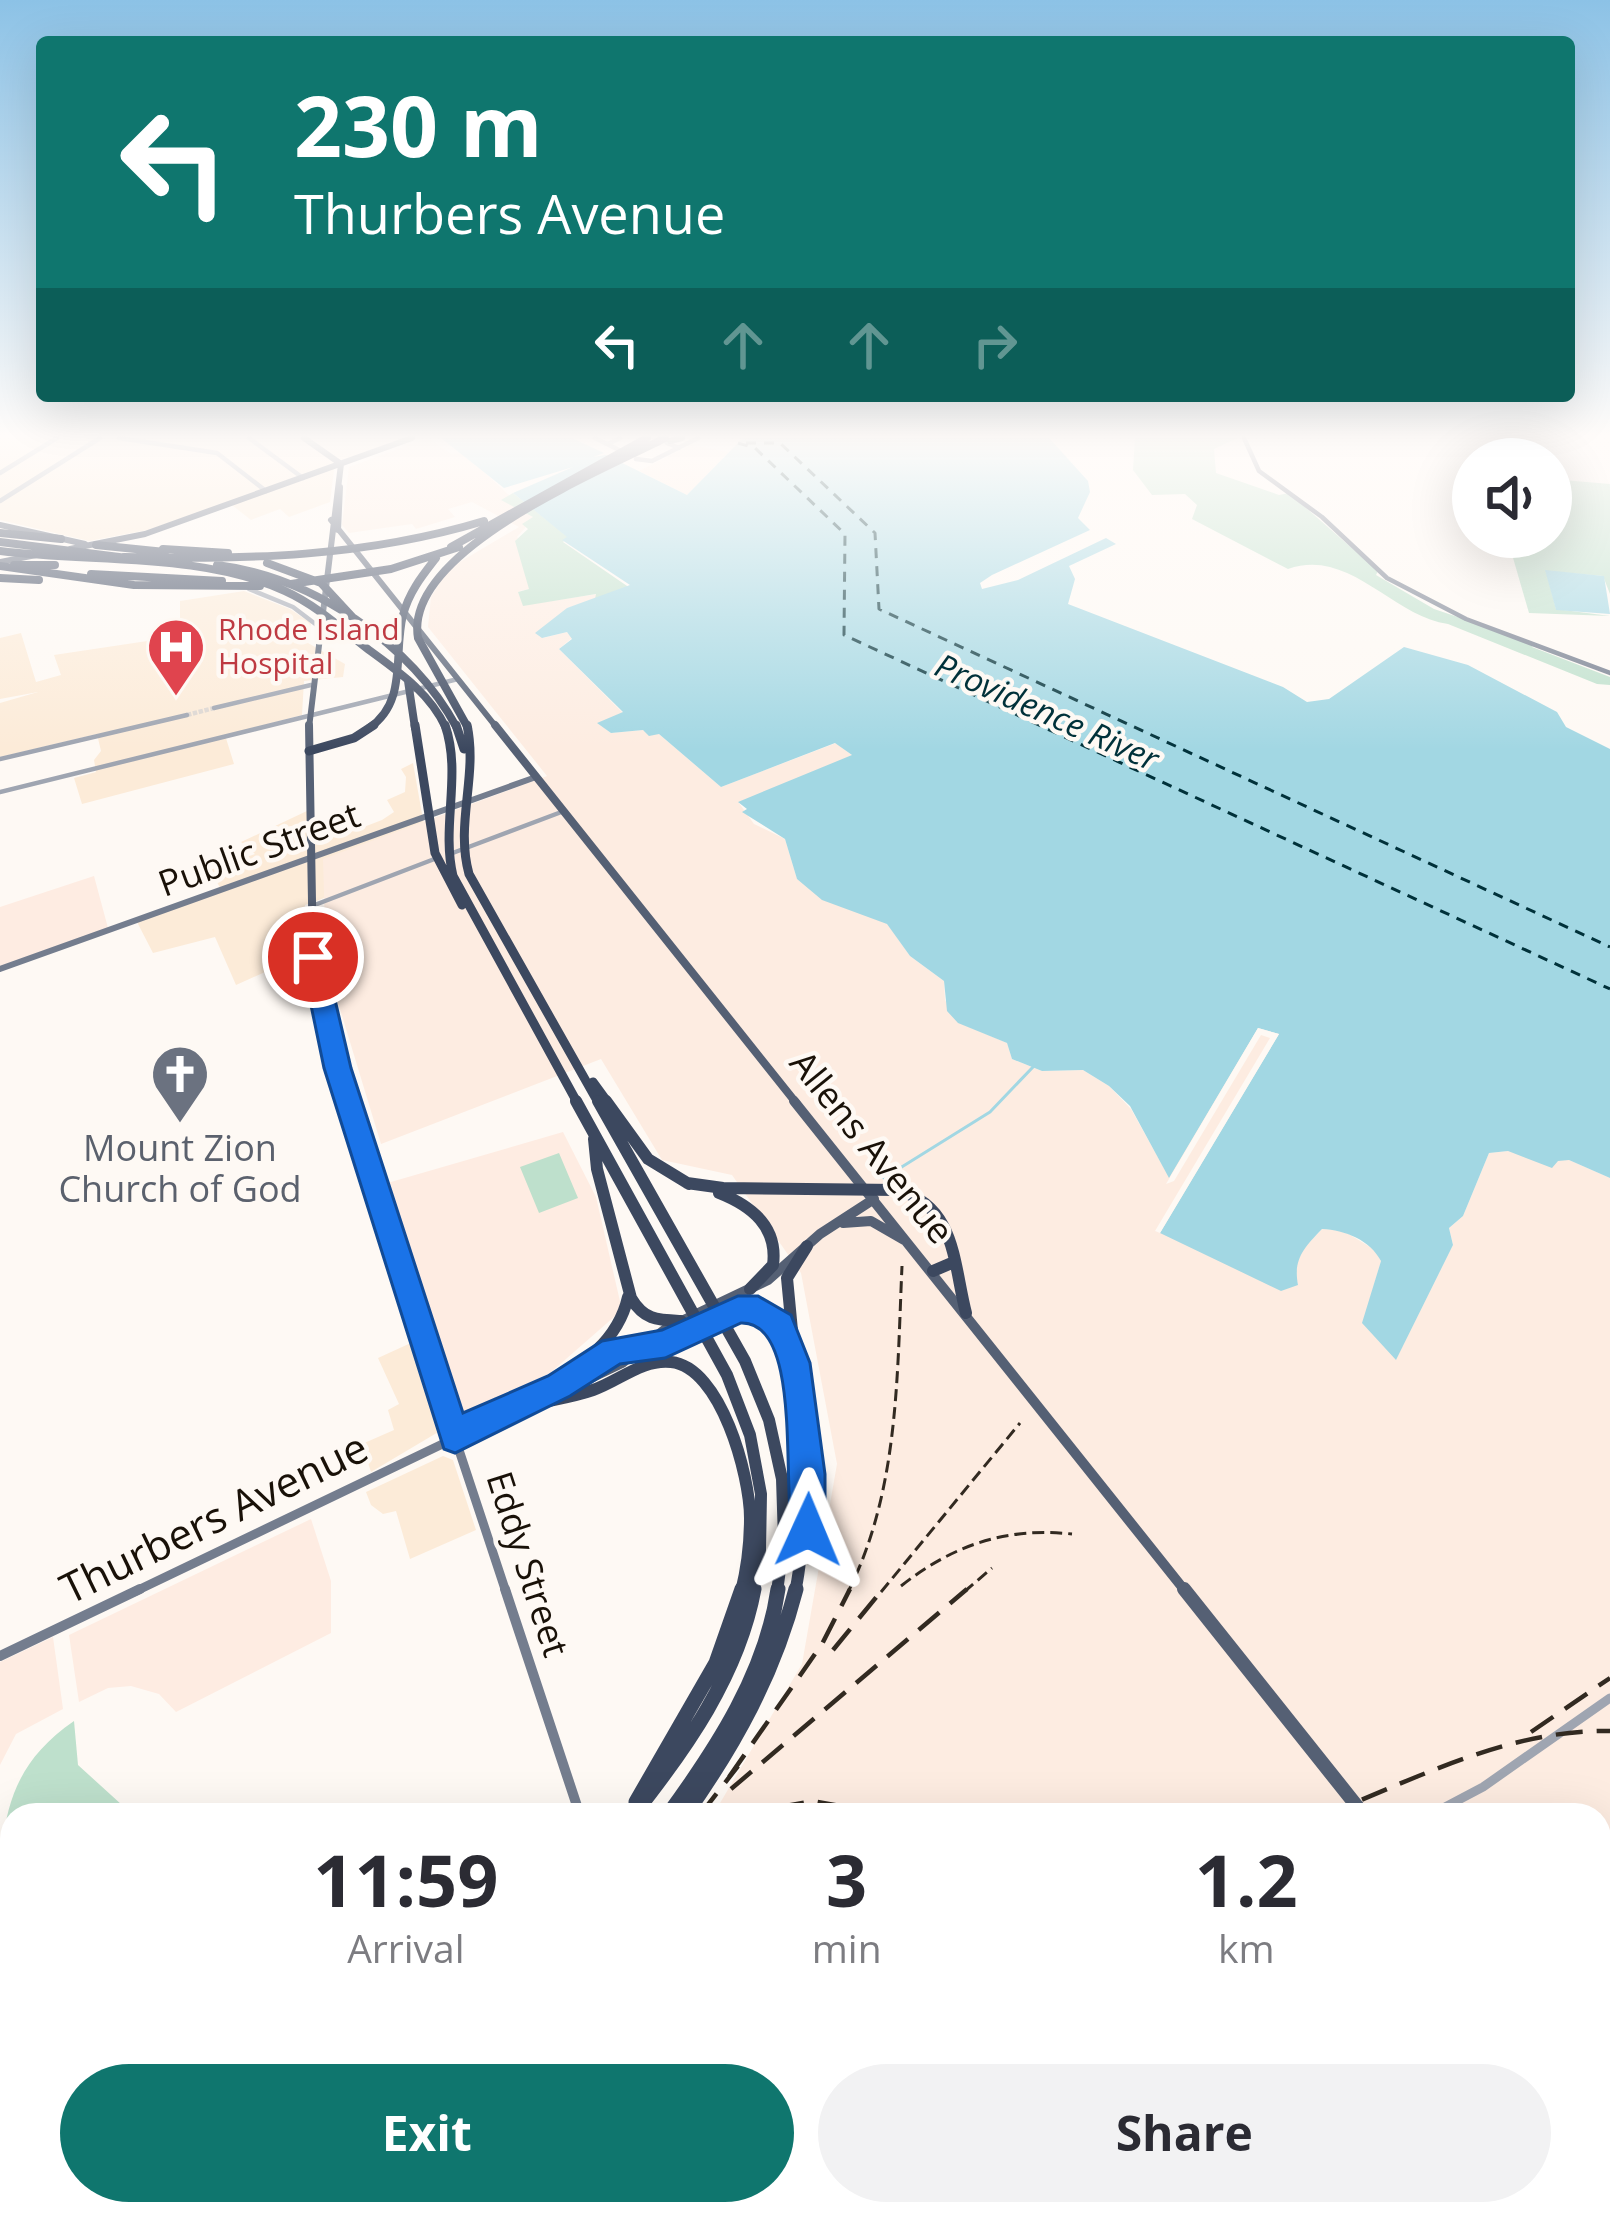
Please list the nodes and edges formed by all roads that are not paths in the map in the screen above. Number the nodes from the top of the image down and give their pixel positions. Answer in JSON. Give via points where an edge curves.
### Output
{"nodes":[{"id":1,"x":65,"y":542,"type":"joint"},
{"id":2,"x":98,"y":542,"type":"edge"},
{"id":3,"x":136,"y":542,"type":"edge"},
{"id":4,"x":325,"y":542,"type":"edge"},
{"id":5,"x":334,"y":542,"type":"edge"},
{"id":6,"x":347,"y":542,"type":"edge"},
{"id":7,"x":410,"y":542,"type":"edge"},
{"id":8,"x":460,"y":542,"type":"edge"},
{"id":9,"x":463,"y":542,"type":"edge"},
{"id":10,"x":473,"y":542,"type":"edge"},
{"id":11,"x":1348,"y":542,"type":"edge"},
{"id":12,"x":83,"y":545,"type":"junction"},
{"id":13,"x":96,"y":545,"type":"joint"},
{"id":14,"x":126,"y":548,"type":"junction"},
{"id":15,"x":58,"y":551,"type":"junction"},
{"id":16,"x":194,"y":553,"type":"junction"},
{"id":17,"x":322,"y":555,"type":"junction"},
{"id":18,"x":0,"y":557,"type":"edge"},
{"id":19,"x":232,"y":575,"type":"junction"},
{"id":20,"x":3,"y":580,"type":"edge"},
{"id":21,"x":151,"y":583,"type":"junction"},
{"id":22,"x":249,"y":589,"type":"joint"},
{"id":23,"x":193,"y":596,"type":"dead end"},
{"id":24,"x":400,"y":618,"type":"junction"},
{"id":25,"x":318,"y":626,"type":"junction"},
{"id":26,"x":367,"y":635,"type":"junction"},
{"id":27,"x":1610,"y":673,"type":"edge"},
{"id":28,"x":458,"y":679,"type":"junction"},
{"id":29,"x":311,"y":685,"type":"junction"},
{"id":30,"x":214,"y":708,"type":"tunnel mouth"},
{"id":31,"x":187,"y":715,"type":"tunnel mouth"},
{"id":32,"x":309,"y":716,"type":"junction"},
{"id":33,"x":309,"y":751,"type":"junction"},
{"id":34,"x":0,"y":760,"type":"edge"},
{"id":35,"x":465,"y":776,"type":"junction"},
{"id":36,"x":536,"y":777,"type":"junction"},
{"id":37,"x":0,"y":792,"type":"edge"},
{"id":38,"x":564,"y":811,"type":"junction"},
{"id":39,"x":442,"y":857,"type":"junction"},
{"id":40,"x":310,"y":860,"type":"junction"},
{"id":41,"x":311,"y":906,"type":"junction"},
{"id":42,"x":0,"y":969,"type":"edge"},
{"id":43,"x":576,"y":1061,"type":"junction"},
{"id":44,"x":594,"y":1136,"type":"junction"},
{"id":45,"x":687,"y":1183,"type":"junction"},
{"id":46,"x":874,"y":1198,"type":"junction"},
{"id":47,"x":827,"y":1229,"type":"junction"},
{"id":48,"x":807,"y":1246,"type":"junction"},
{"id":49,"x":914,"y":1247,"type":"junction"},
{"id":50,"x":953,"y":1262,"type":"junction"},
{"id":51,"x":933,"y":1271,"type":"junction"},
{"id":52,"x":627,"y":1282,"type":"junction"},
{"id":53,"x":750,"y":1288,"type":"junction"},
{"id":54,"x":753,"y":1309,"type":"joint"},
{"id":55,"x":966,"y":1313,"type":"junction"},
{"id":56,"x":681,"y":1321,"type":"junction"},
{"id":57,"x":641,"y":1347,"type":"junction"},
{"id":58,"x":794,"y":1363,"type":"junction"},
{"id":59,"x":533,"y":1401,"type":"junction"},
{"id":60,"x":455,"y":1438,"type":"junction"},
{"id":61,"x":0,"y":1656,"type":"edge"},
{"id":62,"x":1610,"y":1698,"type":"edge"},
{"id":63,"x":576,"y":1803,"type":"edge"},
{"id":64,"x":637,"y":1803,"type":"edge"},
{"id":65,"x":640,"y":1803,"type":"edge"},
{"id":66,"x":677,"y":1803,"type":"edge"},
{"id":67,"x":694,"y":1803,"type":"edge"},
{"id":68,"x":1354,"y":1803,"type":"edge"},
{"id":69,"x":1453,"y":1803,"type":"edge"}],
"edges":[{"from":1,"to":12,"type":"main road"},
{"from":1,"to":15,"type":"main road"},
{"from":2,"to":12,"type":"main road"},
{"from":3,"to":14,"type":"main road"},
{"from":4,"to":17,"type":"main road","name":"Eddy Street"},
{"from":5,"to":17,"type":"main road"},
{"from":6,"to":28,"type":"main road","name":"Allens Avenue"},
{"from":7,"to":17,"type":"highway"},
{"from":8,"to":24,"type":"highway","via":[[415,580]]},
{"from":9,"to":21,"type":"highway","via":[[376,572],[289,584]]},
{"from":10,"to":35,"type":"highway","via":[[419,602],[416,624],[470,739]]},
{"from":11,"to":27,"type":"main road","via":[[1389,579],[1438,605]]},
{"from":12,"to":13,"type":"main road"},
{"from":12,"to":15,"type":"main road"},
{"from":13,"to":14,"type":"highway"},
{"from":14,"to":16,"type":"highway"},
{"from":14,"to":17,"type":"highway"},
{"from":14,"to":18,"type":"highway"},
{"from":14,"to":26,"type":"highway","via":[[288,582]]},
{"from":15,"to":18,"type":"main road"},
{"from":16,"to":17,"type":"highway"},
{"from":16,"to":26,"type":"highway","via":[[286,567],[317,580]]},
{"from":17,"to":25,"type":"main road","name":"Eddy Street"},
{"from":18,"to":19,"type":"highway"},
{"from":18,"to":19,"type":"highway"},
{"from":18,"to":21,"type":"highway"},
{"from":19,"to":39,"type":"highway","via":[[315,609],[424,695],[450,742]]},
{"from":20,"to":21,"type":"highway"},
{"from":21,"to":22,"type":"highway","via":[[207,579]]},
{"from":21,"to":23,"type":"highway","via":[[180,580]]},
{"from":22,"to":25,"type":"street"},
{"from":24,"to":33,"type":"highway","via":[[397,698],[360,735]]},
{"from":24,"to":39,"type":"highway"},
{"from":25,"to":29,"type":"main road","name":"Eddy Street"},
{"from":26,"to":35,"type":"highway","via":[[437,692],[462,735]]},
{"from":28,"to":32,"type":"street"},
{"from":28,"to":36,"type":"main road","name":"Allens Avenue"},
{"from":29,"to":30,"type":"street"},
{"from":29,"to":32,"type":"main road","name":"Eddy Street"},
{"from":31,"to":34,"type":"street"},
{"from":32,"to":33,"type":"main road","name":"Eddy Street"},
{"from":32,"to":37,"type":"street"},
{"from":33,"to":40,"type":"main road","name":"Eddy Street"},
{"from":35,"to":43,"type":"highway","via":[[461,850]]},
{"from":36,"to":38,"type":"main road","name":"Allens Avenue"},
{"from":36,"to":40,"type":"main road","name":"Public Street"},
{"from":38,"to":41,"type":"street"},
{"from":38,"to":46,"type":"main road","name":"Allens Avenue"},
{"from":39,"to":44,"type":"highway","via":[[458,902]]},
{"from":40,"to":41,"type":"main road","name":"Eddy Street"},
{"from":40,"to":42,"type":"main road","name":"Public Street"},
{"from":41,"to":60,"type":"main road","name":"Eddy Street","via":[[313,960],[338,1068]]},
{"from":43,"to":45,"type":"highway","via":[[648,1159]]},
{"from":43,"to":66,"type":"highway","via":[[760,1394],[786,1508],[784,1566],[767,1641],[743,1701]]},
{"from":44,"to":52,"type":"highway"},
{"from":44,"to":65,"type":"highway","via":[[742,1409],[762,1511],[742,1638],[680,1756]]},
{"from":45,"to":50,"type":"highway","via":[[903,1190],[940,1211]]},
{"from":45,"to":53,"type":"highway","via":[[742,1203],[770,1232],[773,1265]]},
{"from":46,"to":47,"type":"main road","name":"Thurbers Avenue"},
{"from":46,"to":49,"type":"main road","name":"Allens Avenue"},
{"from":47,"to":48,"type":"main road","name":"Thurbers Avenue"},
{"from":47,"to":49,"type":"main road","via":[[866,1220]]},
{"from":48,"to":53,"type":"main road","name":"Thurbers Avenue"},
{"from":48,"to":58,"type":"highway","via":[[787,1278]]},
{"from":49,"to":51,"type":"main road","name":"Allens Avenue"},
{"from":50,"to":51,"type":"highway"},
{"from":50,"to":55,"type":"highway"},
{"from":51,"to":55,"type":"main road","name":"Allens Avenue"},
{"from":52,"to":56,"type":"highway","via":[[645,1317]]},
{"from":52,"to":59,"type":"highway","via":[[627,1311],[614,1336]]},
{"from":53,"to":56,"type":"main road","name":"Thurbers Avenue"},
{"from":54,"to":57,"type":"main road","name":"Thurbers Avenue"},
{"from":54,"to":58,"type":"highway","via":[[780,1325]]},
{"from":55,"to":68,"type":"main road","name":"Allens Avenue"},
{"from":56,"to":57,"type":"main road","name":"Thurbers Avenue"},
{"from":57,"to":59,"type":"main road","name":"Thurbers Avenue"},
{"from":58,"to":67,"type":"highway","via":[[809,1487],[801,1575],[760,1697]]},
{"from":59,"to":60,"type":"main road","name":"Thurbers Avenue"},
{"from":59,"to":64,"type":"highway","via":[[589,1391],[654,1363],[681,1364],[708,1385],[747,1473],[750,1539],[730,1634]]},
{"from":60,"to":61,"type":"main road","name":"Thurbers Avenue"},
{"from":60,"to":63,"type":"main road","name":"Eddy Street"},
{"from":62,"to":69,"type":"street"}]}
